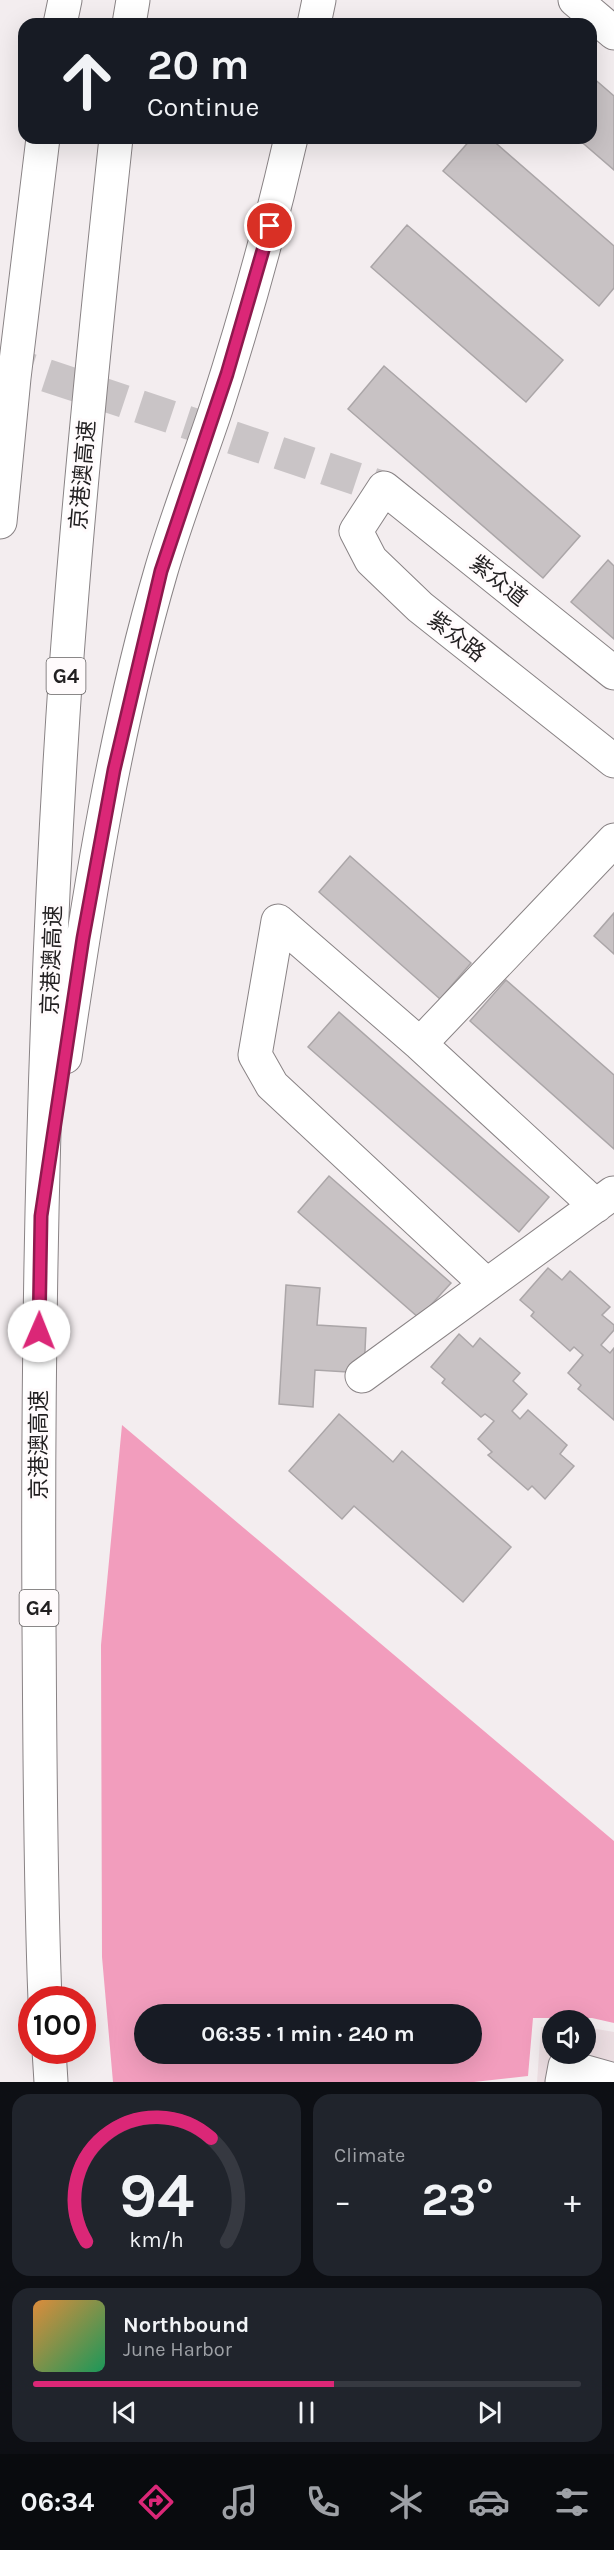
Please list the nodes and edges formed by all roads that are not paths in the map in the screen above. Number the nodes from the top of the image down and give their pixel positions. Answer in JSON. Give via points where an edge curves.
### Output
{"nodes":[{"id":1,"x":64,"y":0,"type":"edge"},
{"id":2,"x":133,"y":0,"type":"edge"},
{"id":3,"x":319,"y":0,"type":"edge"},
{"id":4,"x":575,"y":0,"type":"edge"},
{"id":5,"x":61,"y":18,"type":"edge"},
{"id":6,"x":130,"y":18,"type":"edge"},
{"id":7,"x":315,"y":18,"type":"edge"},
{"id":8,"x":596,"y":18,"type":"edge"},
{"id":9,"x":597,"y":19,"type":"edge"},
{"id":10,"x":614,"y":33,"type":"edge"},
{"id":11,"x":42,"y":144,"type":"edge"},
{"id":12,"x":115,"y":144,"type":"edge"},
{"id":13,"x":290,"y":144,"type":"edge"},
{"id":14,"x":384,"y":488,"type":"joint"},
{"id":15,"x":0,"y":522,"type":"edge"},
{"id":16,"x":614,"y":673,"type":"edge"},
{"id":17,"x":614,"y":761,"type":"edge"},
{"id":18,"x":614,"y":840,"type":"edge"},
{"id":19,"x":420,"y":1044,"type":"junction"},
{"id":20,"x":605,"y":1199,"type":"edge"},
{"id":21,"x":41,"y":1216,"type":"junction"},
{"id":22,"x":487,"y":1285,"type":"junction"},
{"id":23,"x":362,"y":1376,"type":"dead end"},
{"id":24,"x":45,"y":1986,"type":"edge"},
{"id":25,"x":50,"y":2064,"type":"edge"},
{"id":26,"x":614,"y":2080,"type":"edge"},
{"id":27,"x":51,"y":2082,"type":"edge"},
{"id":28,"x":562,"y":2082,"type":"edge"}],
"edges":[{"from":1,"to":5,"type":"main road"},
{"from":2,"to":6,"type":"main road"},
{"from":3,"to":7,"type":"main road"},
{"from":4,"to":8,"type":"main road"},
{"from":9,"to":10,"type":"main road"},
{"from":11,"to":15,"type":"main road"},
{"from":12,"to":21,"type":"main road","name":"京港澳高速","number":"G4","via":[[86,424],[66,672]]},
{"from":13,"to":21,"type":"main road","via":[[247,309],[161,571],[135,678],[83,938]]},
{"from":14,"to":16,"type":"main road","name":"紫众道"},
{"from":14,"to":17,"type":"main road","name":"紫众路","via":[[356,531],[371,560],[420,607]]},
{"from":18,"to":19,"type":"main road"},
{"from":19,"to":20,"type":"main road"},
{"from":19,"to":22,"type":"main road","via":[[278,921],[255,1055],[272,1086]]},
{"from":20,"to":22,"type":"main road"},
{"from":21,"to":24,"type":"main road","name":"京港澳高速","number":"G4","via":[[38,1458]]},
{"from":22,"to":23,"type":"main road"},
{"from":25,"to":27,"type":"main road"},
{"from":26,"to":28,"type":"main road","via":[[565,2066]]}]}
